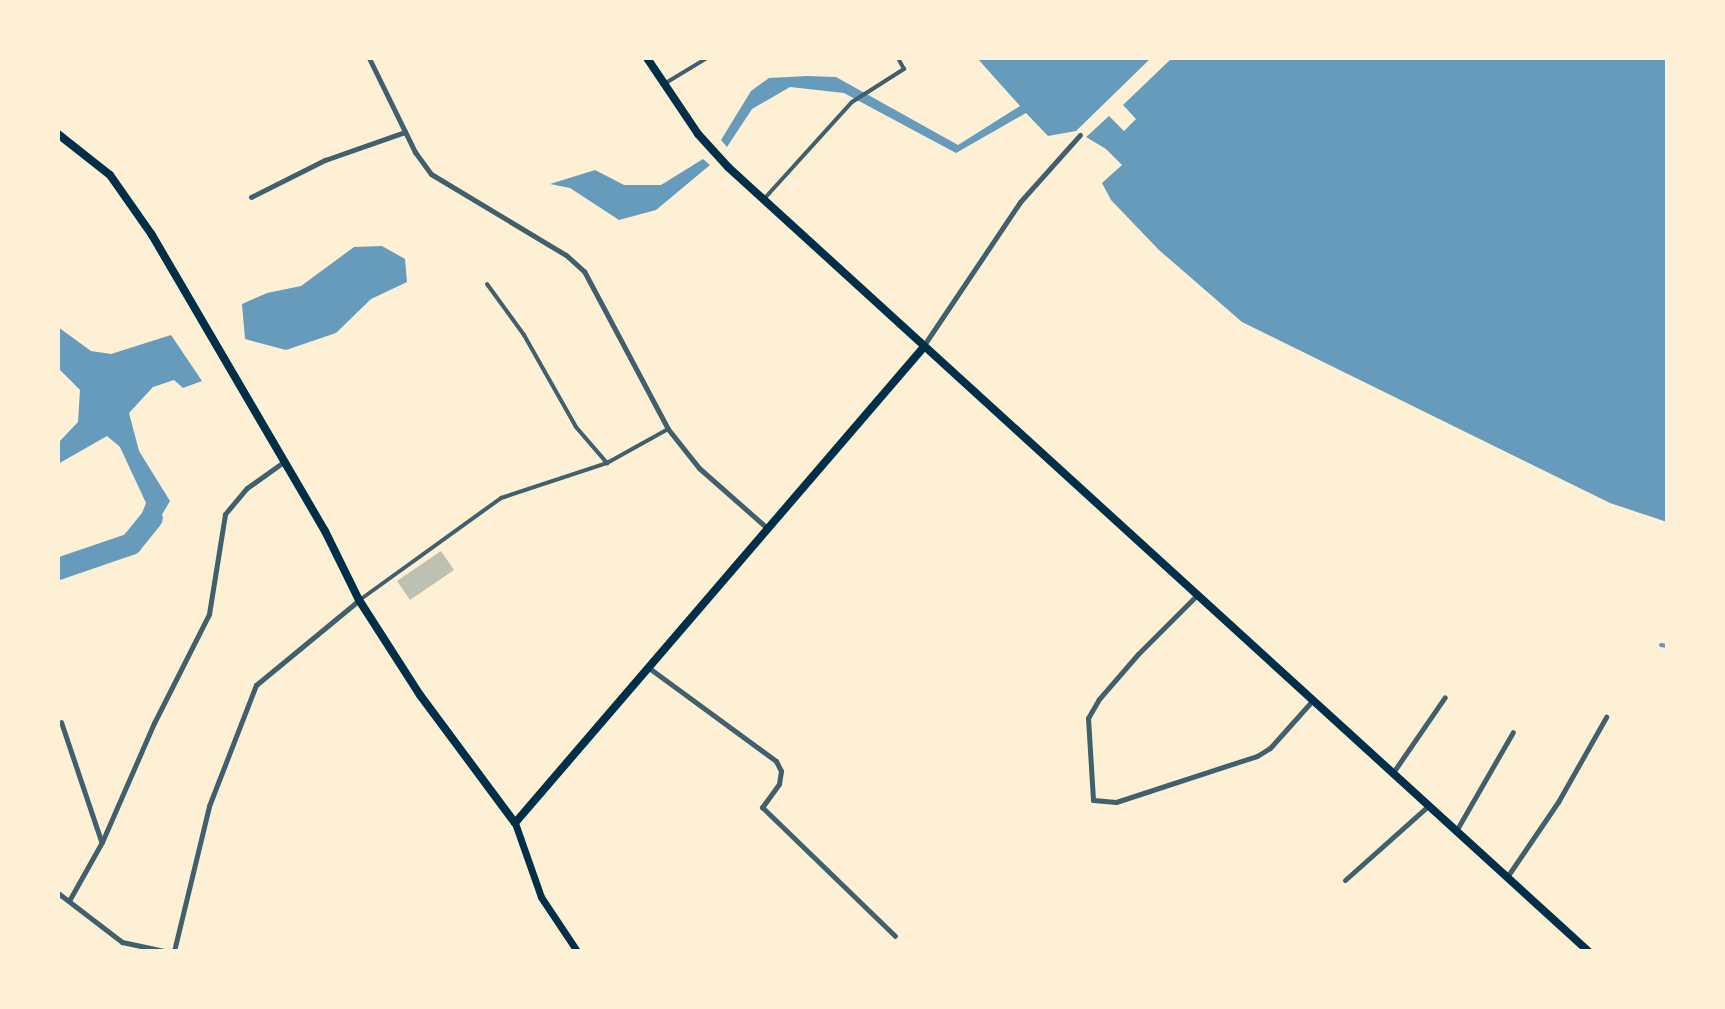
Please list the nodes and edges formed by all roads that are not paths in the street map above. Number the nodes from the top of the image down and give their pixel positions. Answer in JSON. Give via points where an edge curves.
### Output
{"nodes":[{"id":1,"x":369,"y":58,"type":"edge"},
{"id":2,"x":647,"y":58,"type":"edge"},
{"id":3,"x":707,"y":58,"type":"edge"},
{"id":4,"x":898,"y":58,"type":"edge"},
{"id":5,"x":662,"y":85,"type":"junction"},
{"id":6,"x":405,"y":132,"type":"junction"},
{"id":7,"x":58,"y":134,"type":"edge"},
{"id":8,"x":1080,"y":135,"type":"dead end"},
{"id":9,"x":251,"y":197,"type":"dead end"},
{"id":10,"x":764,"y":200,"type":"junction"},
{"id":11,"x":487,"y":284,"type":"dead end"},
{"id":12,"x":923,"y":348,"type":"junction"},
{"id":13,"x":668,"y":429,"type":"junction"},
{"id":14,"x":282,"y":463,"type":"junction"},
{"id":15,"x":607,"y":463,"type":"junction"},
{"id":16,"x":766,"y":527,"type":"junction"},
{"id":17,"x":1196,"y":596,"type":"junction"},
{"id":18,"x":359,"y":600,"type":"junction"},
{"id":19,"x":648,"y":667,"type":"junction"},
{"id":20,"x":1445,"y":697,"type":"dead end"},
{"id":21,"x":1312,"y":701,"type":"junction"},
{"id":22,"x":1606,"y":717,"type":"dead end"},
{"id":23,"x":61,"y":722,"type":"dead end"},
{"id":24,"x":1513,"y":732,"type":"dead end"},
{"id":25,"x":1392,"y":774,"type":"junction"},
{"id":26,"x":1428,"y":806,"type":"junction"},
{"id":27,"x":515,"y":823,"type":"junction"},
{"id":28,"x":1456,"y":831,"type":"junction"},
{"id":29,"x":102,"y":842,"type":"junction"},
{"id":30,"x":1506,"y":877,"type":"junction"},
{"id":31,"x":1345,"y":880,"type":"dead end"},
{"id":32,"x":58,"y":893,"type":"edge"},
{"id":33,"x":70,"y":899,"type":"junction"},
{"id":34,"x":895,"y":936,"type":"dead end"},
{"id":35,"x":164,"y":951,"type":"edge"},
{"id":36,"x":174,"y":951,"type":"edge"},
{"id":37,"x":577,"y":951,"type":"edge"},
{"id":38,"x":1588,"y":951,"type":"edge"}],
"edges":[{"from":1,"to":6,"type":"street"},
{"from":2,"to":5,"type":"main road"},
{"from":3,"to":5,"type":"street"},
{"from":4,"to":10,"type":"street","via":[[904,69],[852,102]]},
{"from":5,"to":10,"type":"main road","via":[[698,134]]},
{"from":6,"to":9,"type":"street","via":[[325,160]]},
{"from":6,"to":13,"type":"street","via":[[431,174],[584,271]]},
{"from":7,"to":14,"type":"main road","via":[[110,175],[152,235]]},
{"from":8,"to":12,"type":"street","via":[[1020,202]]},
{"from":10,"to":12,"type":"main road"},
{"from":11,"to":15,"type":"street","via":[[524,335],[576,427]]},
{"from":12,"to":16,"type":"main road"},
{"from":12,"to":17,"type":"main road"},
{"from":13,"to":15,"type":"street"},
{"from":13,"to":16,"type":"street","via":[[699,468]]},
{"from":14,"to":18,"type":"main road","via":[[325,531]]},
{"from":14,"to":29,"type":"street","via":[[247,488],[225,514],[209,614]]},
{"from":15,"to":18,"type":"street","via":[[501,498]]},
{"from":16,"to":19,"type":"main road"},
{"from":17,"to":21,"type":"main road"},
{"from":17,"to":21,"type":"street","via":[[1138,654],[1088,718],[1093,800],[1116,802],[1257,756]]},
{"from":18,"to":27,"type":"main road","via":[[420,695]]},
{"from":18,"to":36,"type":"street","via":[[256,685],[209,806]]},
{"from":19,"to":27,"type":"main road"},
{"from":19,"to":34,"type":"street","via":[[776,761],[779,784],[762,807]]},
{"from":20,"to":25,"type":"street"},
{"from":21,"to":25,"type":"main road"},
{"from":22,"to":30,"type":"street","via":[[1558,802]]},
{"from":23,"to":29,"type":"street"},
{"from":24,"to":28,"type":"street"},
{"from":25,"to":26,"type":"main road"},
{"from":26,"to":28,"type":"main road"},
{"from":26,"to":31,"type":"street"},
{"from":27,"to":37,"type":"main road","via":[[541,897]]},
{"from":28,"to":30,"type":"main road"},
{"from":29,"to":33,"type":"street"},
{"from":30,"to":38,"type":"main road"},
{"from":32,"to":33,"type":"street"},
{"from":33,"to":35,"type":"street","via":[[78,912],[122,942]]}]}
